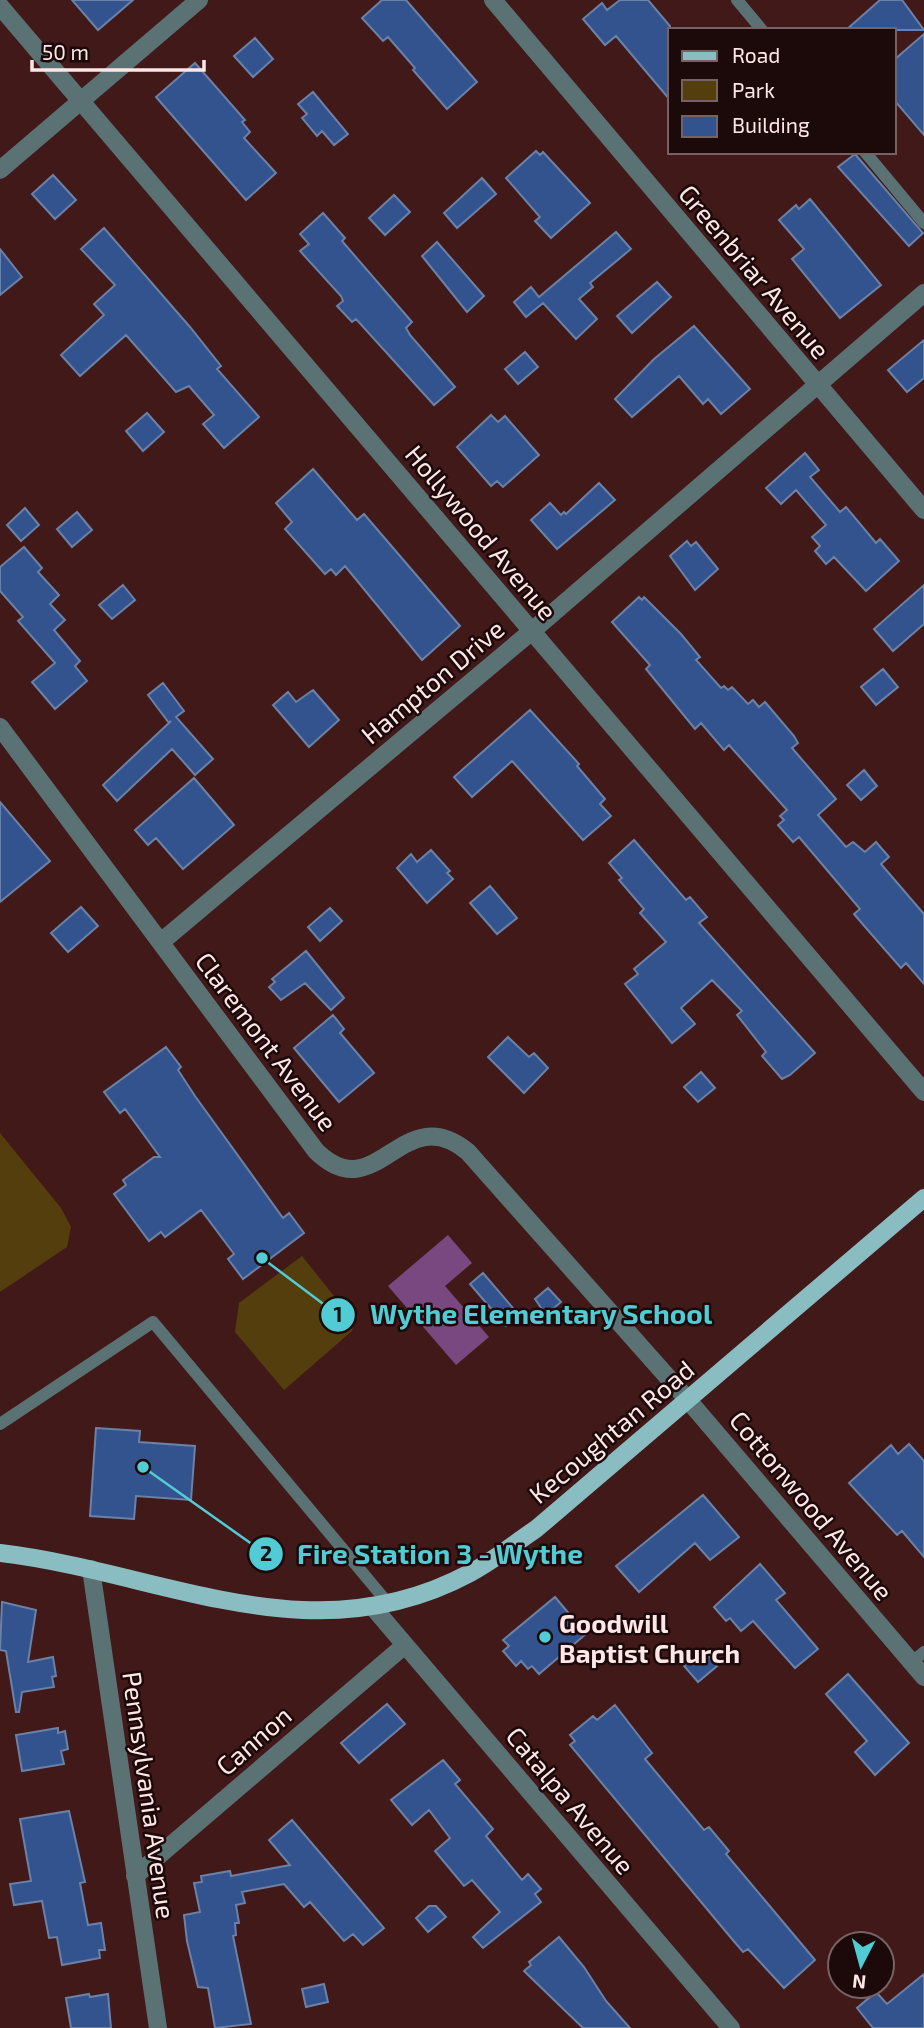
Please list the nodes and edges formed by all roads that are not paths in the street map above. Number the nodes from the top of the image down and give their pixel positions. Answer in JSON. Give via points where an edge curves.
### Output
{"nodes":[{"id":1,"x":199,"y":0,"type":"edge"},
{"id":2,"x":493,"y":0,"type":"edge"},
{"id":3,"x":737,"y":0,"type":"edge"},
{"id":4,"x":0,"y":6,"type":"edge"},
{"id":5,"x":760,"y":28,"type":"edge"},
{"id":6,"x":80,"y":100,"type":"junction"},
{"id":7,"x":867,"y":154,"type":"edge"},
{"id":8,"x":0,"y":170,"type":"edge"},
{"id":9,"x":924,"y":222,"type":"edge"},
{"id":10,"x":924,"y":293,"type":"edge"},
{"id":11,"x":817,"y":386,"type":"junction"},
{"id":12,"x":924,"y":510,"type":"edge"},
{"id":13,"x":532,"y":631,"type":"junction"},
{"id":14,"x":0,"y":727,"type":"edge"},
{"id":15,"x":161,"y":942,"type":"junction"},
{"id":16,"x":924,"y":1092,"type":"edge"},
{"id":17,"x":924,"y":1198,"type":"edge"},
{"id":18,"x":688,"y":1400,"type":"junction"},
{"id":19,"x":0,"y":1424,"type":"edge"},
{"id":20,"x":0,"y":1553,"type":"edge"},
{"id":21,"x":90,"y":1569,"type":"junction"},
{"id":22,"x":379,"y":1604,"type":"junction"},
{"id":23,"x":405,"y":1645,"type":"junction"},
{"id":24,"x":918,"y":1657,"type":"edge"},
{"id":25,"x":924,"y":1676,"type":"edge"},
{"id":26,"x":135,"y":1876,"type":"junction"},
{"id":27,"x":158,"y":2028,"type":"edge"},
{"id":28,"x":730,"y":2028,"type":"edge"}],
"edges":[{"from":1,"to":6,"type":"street"},
{"from":2,"to":11,"type":"street","name":"Greenbriar Avenue"},
{"from":3,"to":5,"type":"lane"},
{"from":4,"to":6,"type":"street","name":"Hollywood Avenue"},
{"from":6,"to":8,"type":"street"},
{"from":6,"to":13,"type":"street","name":"Hollywood Avenue"},
{"from":7,"to":9,"type":"lane"},
{"from":10,"to":11,"type":"street","name":"Hampton Drive"},
{"from":11,"to":12,"type":"street","name":"Greenbriar Avenue"},
{"from":11,"to":13,"type":"street","name":"Hampton Drive"},
{"from":13,"to":15,"type":"street","name":"Hampton Drive"},
{"from":13,"to":16,"type":"street","name":"Hollywood Avenue"},
{"from":14,"to":15,"type":"street","name":"Claremont Avenue"},
{"from":15,"to":18,"type":"street","name":"Claremont Avenue","via":[[324,1160],[361,1169],[422,1136],[446,1137],[457,1143]]},
{"from":17,"to":18,"type":"main road","name":"Kecoughtan Road"},
{"from":18,"to":22,"type":"main road","name":"Kecoughtan Road","via":[[536,1529],[480,1567],[423,1593]]},
{"from":18,"to":24,"type":"street","name":"Cottonwood Avenue"},
{"from":19,"to":22,"type":"lane","name":"Catalpa Avenue","via":[[153,1322]]},
{"from":20,"to":21,"type":"main road","name":"Kecoughtan Road"},
{"from":21,"to":22,"type":"main road","name":"Kecoughtan Road","via":[[248,1607],[291,1611]]},
{"from":21,"to":26,"type":"street","name":"Pennsylvania Avenue"},
{"from":22,"to":23,"type":"street","name":"Catalpa Avenue"},
{"from":23,"to":26,"type":"street","name":"Cannon"},
{"from":23,"to":28,"type":"street","name":"Catalpa Avenue"},
{"from":24,"to":25,"type":"street","name":"Cottonwood Avenue"},
{"from":26,"to":27,"type":"street","name":"Pennsylvania Avenue"}]}
